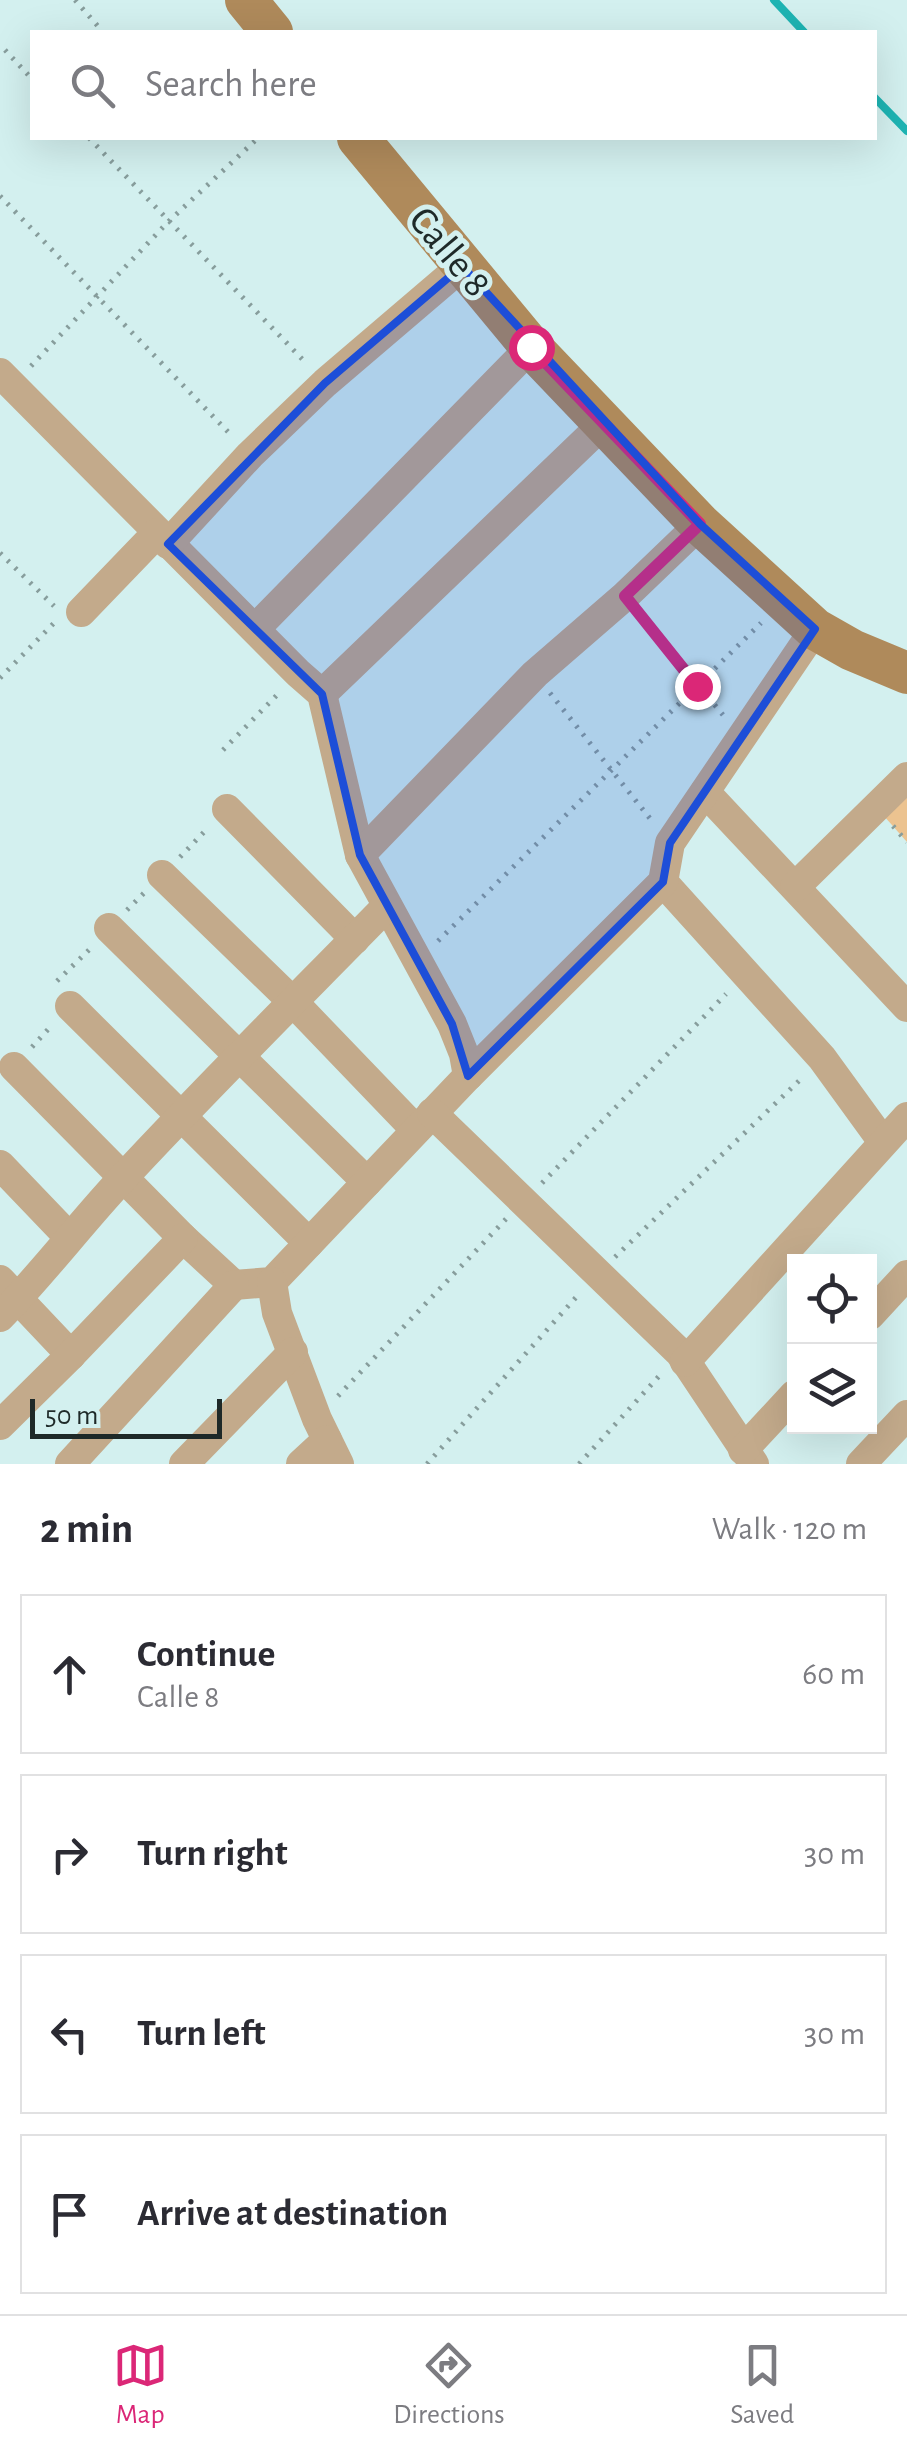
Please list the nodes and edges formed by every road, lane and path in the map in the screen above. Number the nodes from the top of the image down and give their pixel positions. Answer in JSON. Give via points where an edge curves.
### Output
{"nodes":[{"id":1,"x":75,"y":0,"type":"edge"},
{"id":2,"x":246,"y":0,"type":"edge"},
{"id":3,"x":101,"y":30,"type":"edge"},
{"id":4,"x":270,"y":30,"type":"edge"},
{"id":5,"x":5,"y":50,"type":"dead end"},
{"id":6,"x":30,"y":77,"type":"edge"},
{"id":7,"x":91,"y":140,"type":"edge"},
{"id":8,"x":256,"y":140,"type":"edge"},
{"id":9,"x":360,"y":140,"type":"edge"},
{"id":10,"x":0,"y":196,"type":"edge"},
{"id":11,"x":169,"y":221,"type":"junction"},
{"id":12,"x":462,"y":266,"type":"junction"},
{"id":13,"x":97,"y":294,"type":"junction"},
{"id":14,"x":531,"y":347,"type":"junction"},
{"id":15,"x":6,"y":380,"type":"edge"},
{"id":16,"x":325,"y":383,"type":"junction"},
{"id":17,"x":603,"y":424,"type":"junction"},
{"id":18,"x":250,"y":456,"type":"junction"},
{"id":19,"x":700,"y":524,"type":"junction"},
{"id":20,"x":163,"y":538,"type":"junction"},
{"id":21,"x":0,"y":553,"type":"edge"},
{"id":22,"x":625,"y":596,"type":"junction"},
{"id":23,"x":783,"y":601,"type":"junction"},
{"id":24,"x":82,"y":612,"type":"dead end"},
{"id":25,"x":255,"y":628,"type":"junction"},
{"id":26,"x":815,"y":630,"type":"junction"},
{"id":27,"x":298,"y":673,"type":"junction"},
{"id":28,"x":907,"y":673,"type":"edge"},
{"id":29,"x":536,"y":674,"type":"junction"},
{"id":30,"x":0,"y":678,"type":"edge"},
{"id":31,"x":697,"y":686,"type":"junction"},
{"id":32,"x":322,"y":694,"type":"junction"},
{"id":33,"x":741,"y":736,"type":"junction"},
{"id":34,"x":223,"y":750,"type":"dead end"},
{"id":35,"x":610,"y":771,"type":"junction"},
{"id":36,"x":907,"y":776,"type":"edge"},
{"id":37,"x":705,"y":792,"type":"junction"},
{"id":38,"x":226,"y":810,"type":"dead end"},
{"id":39,"x":670,"y":842,"type":"junction"},
{"id":40,"x":360,"y":856,"type":"junction"},
{"id":41,"x":162,"y":875,"type":"dead end"},
{"id":42,"x":662,"y":882,"type":"junction"},
{"id":43,"x":794,"y":887,"type":"junction"},
{"id":44,"x":387,"y":906,"type":"junction"},
{"id":45,"x":110,"y":928,"type":"joint"},
{"id":46,"x":355,"y":939,"type":"junction"},
{"id":47,"x":418,"y":961,"type":"junction"},
{"id":48,"x":60,"y":997,"type":"junction"},
{"id":49,"x":294,"y":1003,"type":"junction"},
{"id":50,"x":907,"y":1008,"type":"edge"},
{"id":51,"x":239,"y":1055,"type":"junction"},
{"id":52,"x":14,"y":1067,"type":"joint"},
{"id":53,"x":468,"y":1076,"type":"junction"},
{"id":54,"x":907,"y":1117,"type":"edge"},
{"id":55,"x":181,"y":1118,"type":"junction"},
{"id":56,"x":424,"y":1122,"type":"junction"},
{"id":57,"x":883,"y":1142,"type":"junction"},
{"id":58,"x":0,"y":1166,"type":"edge"},
{"id":59,"x":124,"y":1177,"type":"junction"},
{"id":60,"x":367,"y":1182,"type":"junction"},
{"id":61,"x":69,"y":1237,"type":"junction"},
{"id":62,"x":182,"y":1238,"type":"junction"},
{"id":63,"x":309,"y":1243,"type":"junction"},
{"id":64,"x":907,"y":1275,"type":"edge"},
{"id":65,"x":272,"y":1282,"type":"junction"},
{"id":66,"x":234,"y":1284,"type":"junction"},
{"id":67,"x":6,"y":1299,"type":"edge"},
{"id":68,"x":877,"y":1307,"type":"edge"},
{"id":69,"x":293,"y":1352,"type":"junction"},
{"id":70,"x":71,"y":1354,"type":"junction"},
{"id":71,"x":682,"y":1357,"type":"junction"},
{"id":72,"x":787,"y":1405,"type":"edge"},
{"id":73,"x":907,"y":1415,"type":"edge"},
{"id":74,"x":0,"y":1425,"type":"edge"},
{"id":75,"x":333,"y":1452,"type":"edge"},
{"id":76,"x":747,"y":1459,"type":"edge"},
{"id":77,"x":70,"y":1464,"type":"edge"},
{"id":78,"x":184,"y":1464,"type":"edge"},
{"id":79,"x":302,"y":1464,"type":"edge"},
{"id":80,"x":578,"y":1464,"type":"edge"},
{"id":81,"x":861,"y":1464,"type":"edge"}],
"edges":[{"from":1,"to":3,"type":"path"},
{"from":2,"to":4,"type":"street"},
{"from":5,"to":6,"type":"path"},
{"from":7,"to":11,"type":"path"},
{"from":8,"to":11,"type":"path"},
{"from":9,"to":12,"type":"street","name":"Calle 8"},
{"from":10,"to":13,"type":"path"},
{"from":11,"to":13,"type":"path"},
{"from":11,"to":16,"type":"path"},
{"from":12,"to":14,"type":"street","name":"Calle 8"},
{"from":12,"to":16,"type":"street"},
{"from":13,"to":15,"type":"path"},
{"from":13,"to":18,"type":"path"},
{"from":14,"to":17,"type":"street","name":"Calle 8"},
{"from":14,"to":25,"type":"street"},
{"from":15,"to":20,"type":"street"},
{"from":16,"to":18,"type":"street"},
{"from":17,"to":19,"type":"street","name":"Calle 8"},
{"from":17,"to":32,"type":"street"},
{"from":18,"to":20,"type":"street"},
{"from":19,"to":22,"type":"street"},
{"from":19,"to":23,"type":"street","name":"Calle 8"},
{"from":20,"to":24,"type":"street"},
{"from":20,"to":25,"type":"street"},
{"from":21,"to":30,"type":"path","via":[[63,615]]},
{"from":22,"to":29,"type":"street"},
{"from":22,"to":31,"type":"path"},
{"from":23,"to":26,"type":"street","name":"Calle 8"},
{"from":23,"to":31,"type":"path"},
{"from":25,"to":27,"type":"street"},
{"from":26,"to":28,"type":"street","name":"Calle 8"},
{"from":26,"to":33,"type":"street"},
{"from":27,"to":32,"type":"street"},
{"from":27,"to":34,"type":"path"},
{"from":29,"to":35,"type":"path"},
{"from":29,"to":40,"type":"street"},
{"from":31,"to":33,"type":"path"},
{"from":31,"to":35,"type":"path"},
{"from":32,"to":40,"type":"street"},
{"from":33,"to":37,"type":"street"},
{"from":35,"to":39,"type":"path"},
{"from":35,"to":47,"type":"path"},
{"from":36,"to":43,"type":"street"},
{"from":37,"to":39,"type":"street"},
{"from":37,"to":43,"type":"street"},
{"from":38,"to":46,"type":"street"},
{"from":39,"to":42,"type":"street"},
{"from":40,"to":44,"type":"street"},
{"from":41,"to":49,"type":"street"},
{"from":42,"to":53,"type":"street"},
{"from":42,"to":57,"type":"street","via":[[822,1058]]},
{"from":43,"to":50,"type":"street"},
{"from":44,"to":46,"type":"street"},
{"from":44,"to":47,"type":"street"},
{"from":45,"to":48,"type":"path"},
{"from":45,"to":51,"type":"street"},
{"from":46,"to":49,"type":"street"},
{"from":47,"to":53,"type":"street","via":[[452,1024]]},
{"from":48,"to":52,"type":"path"},
{"from":48,"to":55,"type":"street"},
{"from":49,"to":51,"type":"street"},
{"from":49,"to":56,"type":"street"},
{"from":51,"to":55,"type":"street"},
{"from":51,"to":60,"type":"street"},
{"from":52,"to":59,"type":"street"},
{"from":53,"to":56,"type":"street"},
{"from":54,"to":57,"type":"street"},
{"from":55,"to":59,"type":"street"},
{"from":55,"to":63,"type":"street"},
{"from":56,"to":60,"type":"street"},
{"from":56,"to":71,"type":"street"},
{"from":57,"to":71,"type":"street"},
{"from":58,"to":61,"type":"street"},
{"from":59,"to":61,"type":"street"},
{"from":59,"to":62,"type":"street"},
{"from":60,"to":63,"type":"street"},
{"from":61,"to":67,"type":"street"},
{"from":62,"to":66,"type":"street"},
{"from":62,"to":70,"type":"street"},
{"from":63,"to":65,"type":"street"},
{"from":64,"to":68,"type":"street"},
{"from":65,"to":66,"type":"street"},
{"from":65,"to":69,"type":"street"},
{"from":66,"to":77,"type":"street"},
{"from":67,"to":70,"type":"street"},
{"from":69,"to":75,"type":"street"},
{"from":69,"to":78,"type":"street"},
{"from":70,"to":74,"type":"street"},
{"from":71,"to":76,"type":"street"},
{"from":71,"to":80,"type":"path"},
{"from":72,"to":76,"type":"street"},
{"from":73,"to":81,"type":"street"},
{"from":75,"to":79,"type":"street"}]}
